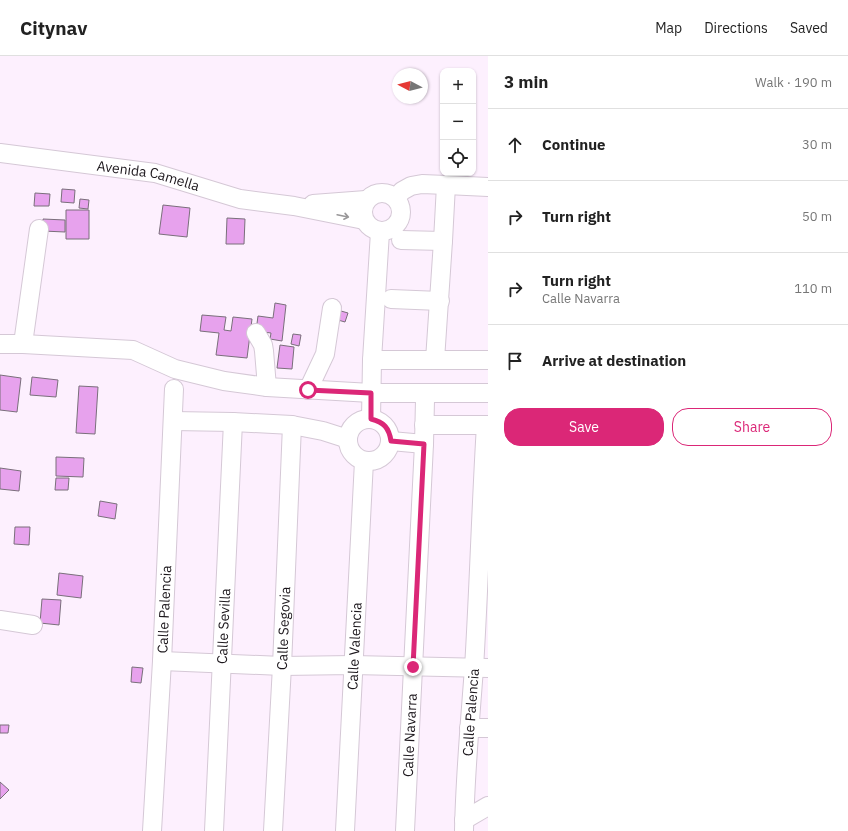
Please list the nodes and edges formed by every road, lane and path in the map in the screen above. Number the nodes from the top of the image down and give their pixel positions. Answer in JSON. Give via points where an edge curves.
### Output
{"nodes":[{"id":1,"x":0,"y":153,"type":"edge"},
{"id":2,"x":446,"y":185,"type":"junction"},
{"id":3,"x":488,"y":187,"type":"edge"},
{"id":4,"x":396,"y":198,"type":"junction"},
{"id":5,"x":366,"y":200,"type":"junction"},
{"id":6,"x":294,"y":206,"type":"junction"},
{"id":7,"x":364,"y":220,"type":"junction"},
{"id":8,"x":38,"y":229,"type":"dead end"},
{"id":9,"x":380,"y":232,"type":"junction"},
{"id":10,"x":401,"y":240,"type":"dead end"},
{"id":11,"x":443,"y":241,"type":"junction"},
{"id":12,"x":392,"y":299,"type":"dead end"},
{"id":13,"x":440,"y":301,"type":"junction"},
{"id":14,"x":332,"y":308,"type":"dead end"},
{"id":15,"x":256,"y":334,"type":"dead end"},
{"id":16,"x":0,"y":344,"type":"edge"},
{"id":17,"x":23,"y":344,"type":"junction"},
{"id":18,"x":372,"y":360,"type":"junction"},
{"id":19,"x":435,"y":360,"type":"junction"},
{"id":20,"x":488,"y":360,"type":"edge"},
{"id":21,"x":267,"y":387,"type":"junction"},
{"id":22,"x":174,"y":389,"type":"dead end"},
{"id":23,"x":308,"y":390,"type":"junction"},
{"id":24,"x":371,"y":393,"type":"junction"},
{"id":25,"x":488,"y":393,"type":"edge"},
{"id":26,"x":425,"y":400,"type":"dead end"},
{"id":27,"x":371,"y":419,"type":"junction"},
{"id":28,"x":173,"y":421,"type":"junction"},
{"id":29,"x":233,"y":422,"type":"junction"},
{"id":30,"x":292,"y":425,"type":"junction"},
{"id":31,"x":424,"y":425,"type":"junction"},
{"id":32,"x":487,"y":425,"type":"edge"},
{"id":33,"x":348,"y":439,"type":"junction"},
{"id":34,"x":391,"y":441,"type":"junction"},
{"id":35,"x":424,"y":444,"type":"junction"},
{"id":36,"x":364,"y":461,"type":"junction"},
{"id":37,"x":485,"y":484,"type":"edge"},
{"id":38,"x":484,"y":545,"type":"edge"},
{"id":39,"x":483,"y":605,"type":"edge"},
{"id":40,"x":0,"y":620,"type":"edge"},
{"id":41,"x":33,"y":625,"type":"dead end"},
{"id":42,"x":162,"y":661,"type":"junction"},
{"id":43,"x":221,"y":663,"type":"junction"},
{"id":44,"x":353,"y":665,"type":"junction"},
{"id":45,"x":282,"y":666,"type":"junction"},
{"id":46,"x":413,"y":667,"type":"junction"},
{"id":47,"x":481,"y":668,"type":"edge"},
{"id":48,"x":469,"y":728,"type":"junction"},
{"id":49,"x":488,"y":728,"type":"edge"},
{"id":50,"x":488,"y":806,"type":"edge"},
{"id":51,"x":464,"y":825,"type":"edge"},
{"id":52,"x":152,"y":831,"type":"edge"},
{"id":53,"x":214,"y":831,"type":"edge"},
{"id":54,"x":273,"y":831,"type":"edge"},
{"id":55,"x":345,"y":831,"type":"edge"},
{"id":56,"x":405,"y":831,"type":"edge"}],
"edges":[{"from":1,"to":6,"type":"street","name":"Avenida Camella","via":[[155,173],[240,199]]},
{"from":2,"to":3,"type":"street"},
{"from":2,"to":4,"type":"street","via":[[411,186]]},
{"from":2,"to":11,"type":"street"},
{"from":4,"to":5,"type":"street","via":[[381,192]]},
{"from":4,"to":9,"type":"street","via":[[400,205],[399,221],[395,227]]},
{"from":5,"to":6,"type":"street","name":"Avenida Camella"},
{"from":5,"to":7,"type":"street","via":[[362,210]]},
{"from":6,"to":7,"type":"street","name":"Avenida Camella","one_way":true},
{"from":7,"to":9,"type":"street","via":[[373,230]]},
{"from":8,"to":17,"type":"street"},
{"from":9,"to":18,"type":"street"},
{"from":10,"to":11,"type":"street"},
{"from":11,"to":13,"type":"street"},
{"from":12,"to":13,"type":"street"},
{"from":13,"to":19,"type":"street"},
{"from":14,"to":23,"type":"street","via":[[325,354]]},
{"from":15,"to":21,"type":"street","via":[[263,345]]},
{"from":16,"to":17,"type":"street"},
{"from":17,"to":21,"type":"street","via":[[133,350],[175,369],[224,381]]},
{"from":18,"to":19,"type":"street"},
{"from":18,"to":24,"type":"street"},
{"from":19,"to":20,"type":"street"},
{"from":21,"to":23,"type":"street"},
{"from":22,"to":28,"type":"street","name":"Calle Palencia"},
{"from":23,"to":24,"type":"street"},
{"from":24,"to":25,"type":"street"},
{"from":24,"to":27,"type":"street"},
{"from":26,"to":31,"type":"street","name":"Calle Navarra"},
{"from":27,"to":33,"type":"street","via":[[355,424]]},
{"from":27,"to":34,"type":"street","via":[[386,426]]},
{"from":28,"to":29,"type":"street"},
{"from":28,"to":42,"type":"street","name":"Calle Palencia"},
{"from":29,"to":30,"type":"street"},
{"from":29,"to":43,"type":"street","name":"Calle Sevilla"},
{"from":30,"to":33,"type":"street"},
{"from":30,"to":45,"type":"street","name":"Calle Segovia"},
{"from":31,"to":32,"type":"street"},
{"from":31,"to":35,"type":"street","name":"Calle Navarra"},
{"from":32,"to":37,"type":"street","name":"Calle Palencia"},
{"from":33,"to":36,"type":"street","via":[[350,448]]},
{"from":34,"to":35,"type":"street"},
{"from":34,"to":36,"type":"street","via":[[387,452],[381,458]]},
{"from":35,"to":46,"type":"street","name":"Calle Navarra"},
{"from":36,"to":44,"type":"street","name":"Calle Valencia"},
{"from":37,"to":38,"type":"street","name":"Calle Palencia"},
{"from":38,"to":39,"type":"street","name":"Calle Palencia"},
{"from":39,"to":47,"type":"street","name":"Calle Palencia"},
{"from":40,"to":41,"type":"street"},
{"from":42,"to":43,"type":"street"},
{"from":42,"to":52,"type":"street","name":"Calle Palencia"},
{"from":43,"to":45,"type":"street"},
{"from":43,"to":53,"type":"street","name":"Calle Sevilla"},
{"from":44,"to":45,"type":"street"},
{"from":44,"to":46,"type":"street"},
{"from":44,"to":55,"type":"street","name":"Calle Valencia"},
{"from":45,"to":54,"type":"street","name":"Calle Segovia"},
{"from":46,"to":47,"type":"street"},
{"from":46,"to":56,"type":"street","name":"Calle Navarra"},
{"from":47,"to":48,"type":"street","name":"Calle Palencia"},
{"from":48,"to":49,"type":"street"},
{"from":48,"to":51,"type":"street","name":"Calle Palencia"},
{"from":50,"to":51,"type":"street"}]}
